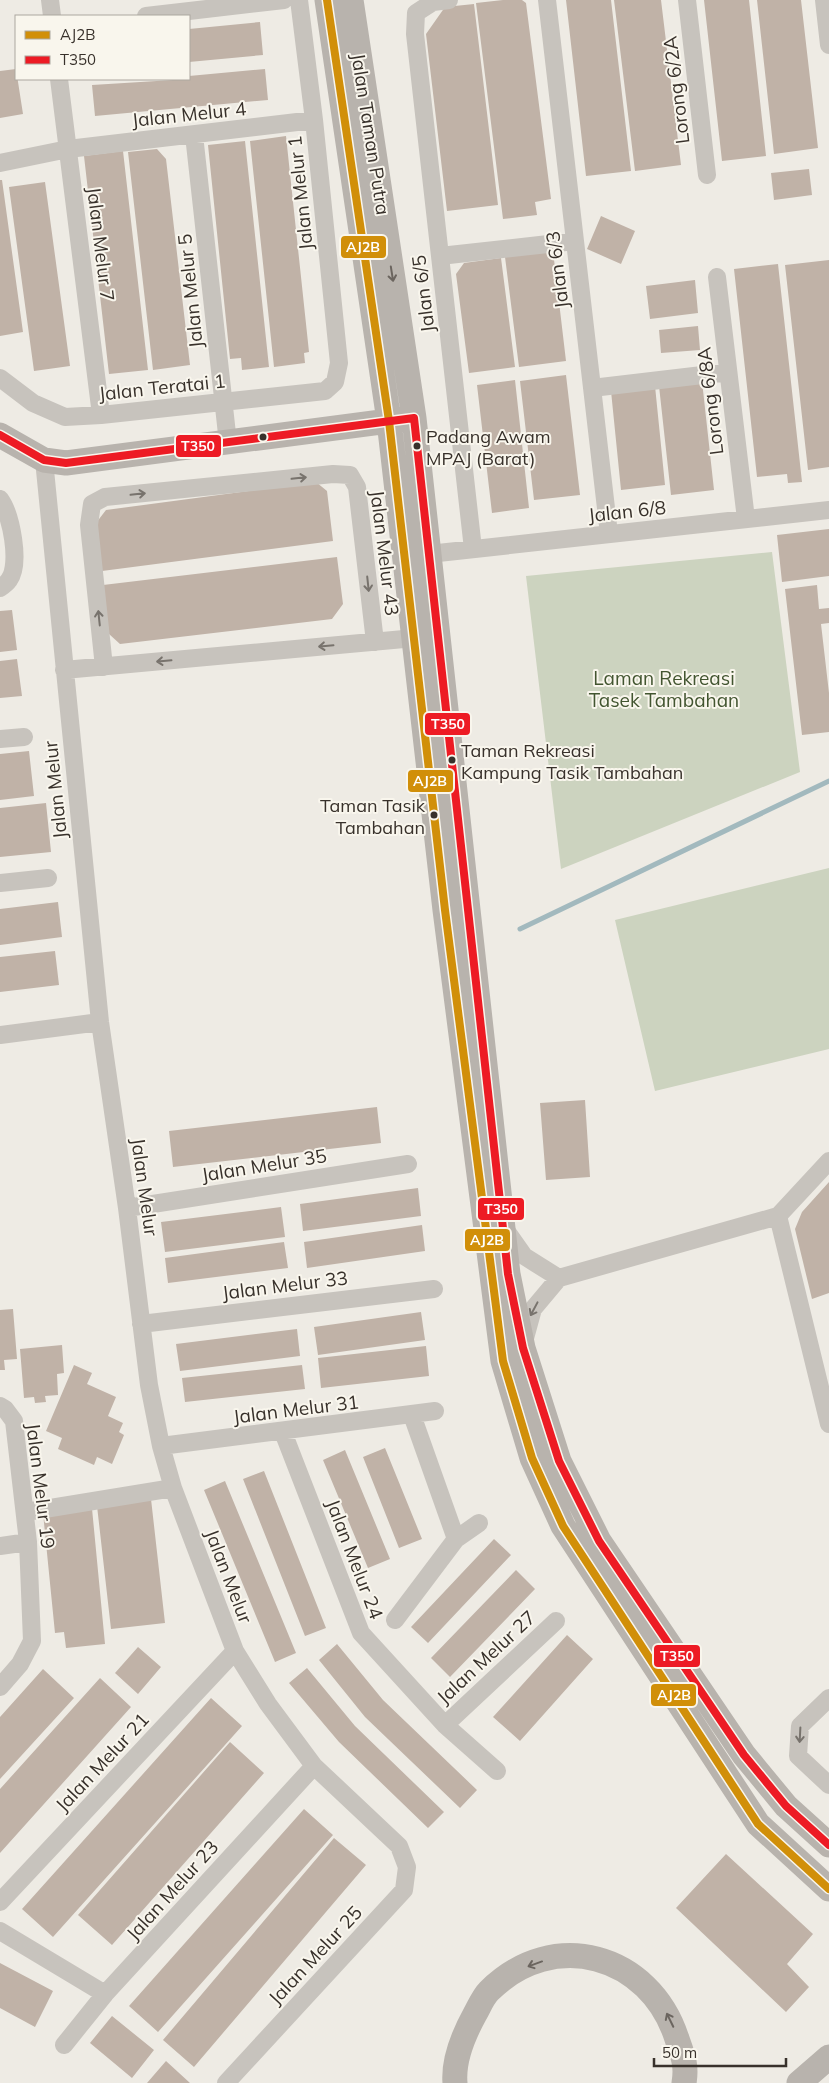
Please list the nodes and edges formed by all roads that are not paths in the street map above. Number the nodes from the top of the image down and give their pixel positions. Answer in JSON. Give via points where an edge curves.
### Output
{"nodes":[{"id":1,"x":50,"y":0,"type":"edge"},
{"id":2,"x":284,"y":0,"type":"edge"},
{"id":3,"x":299,"y":0,"type":"edge"},
{"id":4,"x":326,"y":0,"type":"edge"},
{"id":5,"x":351,"y":0,"type":"edge"},
{"id":6,"x":368,"y":0,"type":"edge"},
{"id":7,"x":449,"y":0,"type":"edge"},
{"id":8,"x":547,"y":0,"type":"edge"},
{"id":9,"x":686,"y":0,"type":"edge"},
{"id":10,"x":824,"y":0,"type":"edge"},
{"id":11,"x":174,"y":6,"type":"edge"},
{"id":12,"x":52,"y":15,"type":"edge"},
{"id":13,"x":149,"y":15,"type":"edge"},
{"id":14,"x":356,"y":36,"type":"junction"},
{"id":15,"x":829,"y":45,"type":"edge"},
{"id":16,"x":59,"y":80,"type":"edge"},
{"id":17,"x":314,"y":120,"type":"junction"},
{"id":18,"x":194,"y":135,"type":"junction"},
{"id":19,"x":68,"y":149,"type":"junction"},
{"id":20,"x":0,"y":163,"type":"edge"},
{"id":21,"x":707,"y":175,"type":"dead end"},
{"id":22,"x":575,"y":241,"type":"junction"},
{"id":23,"x":440,"y":256,"type":"junction"},
{"id":24,"x":717,"y":278,"type":"dead end"},
{"id":25,"x":728,"y":372,"type":"junction"},
{"id":26,"x":0,"y":378,"type":"edge"},
{"id":27,"x":335,"y":382,"type":"joint"},
{"id":28,"x":592,"y":388,"type":"junction"},
{"id":29,"x":223,"y":402,"type":"junction"},
{"id":30,"x":102,"y":415,"type":"junction"},
{"id":31,"x":414,"y":418,"type":"junction"},
{"id":32,"x":389,"y":421,"type":"junction"},
{"id":33,"x":0,"y":435,"type":"edge"},
{"id":34,"x":228,"y":443,"type":"junction"},
{"id":35,"x":44,"y":460,"type":"junction"},
{"id":36,"x":0,"y":499,"type":"edge"},
{"id":37,"x":829,"y":510,"type":"edge"},
{"id":38,"x":746,"y":519,"type":"junction"},
{"id":39,"x":609,"y":534,"type":"junction"},
{"id":40,"x":474,"y":549,"type":"junction"},
{"id":41,"x":429,"y":554,"type":"junction"},
{"id":42,"x":0,"y":588,"type":"edge"},
{"id":43,"x":415,"y":638,"type":"junction"},
{"id":44,"x":375,"y":642,"type":"junction"},
{"id":45,"x":104,"y":666,"type":"junction"},
{"id":46,"x":64,"y":670,"type":"junction"},
{"id":47,"x":24,"y":736,"type":"dead end"},
{"id":48,"x":0,"y":739,"type":"edge"},
{"id":49,"x":48,"y":878,"type":"dead end"},
{"id":50,"x":0,"y":883,"type":"edge"},
{"id":51,"x":457,"y":909,"type":"junction"},
{"id":52,"x":100,"y":1022,"type":"junction"},
{"id":53,"x":0,"y":1035,"type":"edge"},
{"id":54,"x":829,"y":1161,"type":"edge"},
{"id":55,"x":408,"y":1164,"type":"dead end"},
{"id":56,"x":128,"y":1208,"type":"junction"},
{"id":57,"x":778,"y":1216,"type":"junction"},
{"id":58,"x":504,"y":1228,"type":"junction"},
{"id":59,"x":559,"y":1278,"type":"junction"},
{"id":60,"x":434,"y":1289,"type":"dead end"},
{"id":61,"x":141,"y":1324,"type":"junction"},
{"id":62,"x":523,"y":1348,"type":"junction"},
{"id":63,"x":0,"y":1406,"type":"edge"},
{"id":64,"x":435,"y":1411,"type":"dead end"},
{"id":65,"x":412,"y":1416,"type":"junction"},
{"id":66,"x":829,"y":1424,"type":"edge"},
{"id":67,"x":283,"y":1432,"type":"junction"},
{"id":68,"x":161,"y":1446,"type":"junction"},
{"id":69,"x":173,"y":1488,"type":"junction"},
{"id":70,"x":26,"y":1512,"type":"junction"},
{"id":71,"x":479,"y":1523,"type":"dead end"},
{"id":72,"x":456,"y":1539,"type":"junction"},
{"id":73,"x":28,"y":1542,"type":"junction"},
{"id":74,"x":0,"y":1546,"type":"edge"},
{"id":75,"x":395,"y":1620,"type":"dead end"},
{"id":76,"x":556,"y":1621,"type":"dead end"},
{"id":77,"x":235,"y":1651,"type":"junction"},
{"id":78,"x":0,"y":1686,"type":"edge"},
{"id":79,"x":829,"y":1698,"type":"edge"},
{"id":80,"x":445,"y":1725,"type":"junction"},
{"id":81,"x":314,"y":1766,"type":"junction"},
{"id":82,"x":497,"y":1770,"type":"dead end"},
{"id":83,"x":829,"y":1785,"type":"edge"},
{"id":84,"x":786,"y":1806,"type":"junction"},
{"id":85,"x":399,"y":1846,"type":"joint"},
{"id":86,"x":829,"y":1846,"type":"edge"},
{"id":87,"x":829,"y":1856,"type":"edge"},
{"id":88,"x":829,"y":1889,"type":"edge"},
{"id":89,"x":0,"y":1902,"type":"edge"},
{"id":90,"x":0,"y":1931,"type":"edge"},
{"id":91,"x":105,"y":1994,"type":"junction"},
{"id":92,"x":64,"y":2045,"type":"dead end"},
{"id":93,"x":829,"y":2057,"type":"edge"},
{"id":94,"x":226,"y":2083,"type":"edge"},
{"id":95,"x":455,"y":2083,"type":"edge"},
{"id":96,"x":684,"y":2083,"type":"edge"},
{"id":97,"x":799,"y":2083,"type":"edge"}],
"edges":[{"from":1,"to":12,"type":"street"},
{"from":2,"to":11,"type":"street"},
{"from":3,"to":17,"type":"street","name":"Jalan Melur 1"},
{"from":4,"to":32,"type":"street","name":"Jalan Taman Putra"},
{"from":5,"to":14,"type":"street","name":"Jalan Taman Putra"},
{"from":6,"to":14,"type":"street"},
{"from":7,"to":23,"type":"street","name":"Jalan 6/5","via":[[433,2],[416,13],[415,34]]},
{"from":8,"to":22,"type":"street","name":"Jalan 6/3"},
{"from":9,"to":21,"type":"street","name":"Lorong 6/2A"},
{"from":10,"to":15,"type":"street"},
{"from":11,"to":13,"type":"street"},
{"from":14,"to":31,"type":"street","name":"Jalan Taman Putra","one_way":true},
{"from":16,"to":19,"type":"street","name":"Jalan Melur 7"},
{"from":17,"to":18,"type":"street","name":"Jalan Melur 4"},
{"from":17,"to":27,"type":"street","name":"Jalan Melur 1","via":[[339,363]]},
{"from":18,"to":19,"type":"street","name":"Jalan Melur 4"},
{"from":18,"to":29,"type":"street","name":"Jalan Melur 5"},
{"from":19,"to":20,"type":"street","name":"Jalan Melur 4"},
{"from":19,"to":30,"type":"street","name":"Jalan Melur 7"},
{"from":22,"to":23,"type":"street"},
{"from":22,"to":28,"type":"street","name":"Jalan 6/3"},
{"from":23,"to":40,"type":"street","name":"Jalan 6/5"},
{"from":24,"to":25,"type":"street","name":"Lorong 6/8A"},
{"from":25,"to":28,"type":"street"},
{"from":25,"to":38,"type":"street","name":"Lorong 6/8A"},
{"from":26,"to":30,"type":"street","name":"Jalan Teratai 1","via":[[33,403],[65,417]]},
{"from":27,"to":29,"type":"street","name":"Jalan Teratai 1","via":[[326,391]]},
{"from":28,"to":39,"type":"street","name":"Jalan 6/3"},
{"from":29,"to":30,"type":"street","name":"Jalan Teratai 1"},
{"from":29,"to":34,"type":"street","name":"Jalan Melur 5"},
{"from":31,"to":32,"type":"street"},
{"from":31,"to":41,"type":"street","name":"Jalan Taman Putra"},
{"from":32,"to":34,"type":"street"},
{"from":32,"to":43,"type":"street","name":"Jalan Taman Putra"},
{"from":33,"to":35,"type":"street"},
{"from":34,"to":35,"type":"street","via":[[66,462]]},
{"from":35,"to":46,"type":"street","name":"Jalan Melur"},
{"from":36,"to":42,"type":"street","via":[[7,508],[16,558],[10,579]]},
{"from":37,"to":38,"type":"street","name":"Jalan 6/8"},
{"from":38,"to":39,"type":"street","name":"Jalan 6/8"},
{"from":39,"to":40,"type":"street","name":"Jalan 6/8"},
{"from":40,"to":41,"type":"street","name":"Jalan 6/8"},
{"from":41,"to":51,"type":"street","name":"Jalan Taman Putra"},
{"from":43,"to":44,"type":"street","name":"Jalan Melur 43"},
{"from":43,"to":51,"type":"street","name":"Jalan Taman Putra"},
{"from":44,"to":45,"type":"street","name":"Jalan Melur 43","one_way":true},
{"from":45,"to":44,"type":"street","name":"Jalan Melur 43","one_way":true,"via":[[89,526],[92,504],[105,497],[333,474],[350,475],[357,487]]},
{"from":45,"to":46,"type":"street","name":"Jalan Melur 43"},
{"from":46,"to":52,"type":"street","name":"Jalan Melur"},
{"from":47,"to":48,"type":"street"},
{"from":49,"to":50,"type":"street"},
{"from":51,"to":58,"type":"street","name":"Jalan Taman Putra"},
{"from":51,"to":88,"type":"street","name":"Jalan Taman Putra","via":[[503,1361],[532,1458],[563,1526],[758,1824]]},
{"from":52,"to":53,"type":"street"},
{"from":52,"to":56,"type":"street","name":"Jalan Melur"},
{"from":54,"to":57,"type":"street"},
{"from":55,"to":56,"type":"street","name":"Jalan Melur 35"},
{"from":56,"to":61,"type":"street","name":"Jalan Melur"},
{"from":57,"to":59,"type":"street"},
{"from":57,"to":66,"type":"street"},
{"from":58,"to":59,"type":"street","via":[[524,1256]]},
{"from":58,"to":62,"type":"street","name":"Jalan Taman Putra","via":[[508,1274]]},
{"from":59,"to":62,"type":"street","one_way":true,"via":[[533,1309]]},
{"from":60,"to":61,"type":"street","name":"Jalan Melur 33"},
{"from":61,"to":68,"type":"street","name":"Jalan Melur"},
{"from":62,"to":84,"type":"street","name":"Jalan Taman Putra","via":[[558,1461],[599,1541],[744,1755]]},
{"from":63,"to":70,"type":"street","name":"Jalan Melur 19","via":[[14,1421]]},
{"from":64,"to":65,"type":"street","name":"Jalan Melur 31"},
{"from":65,"to":67,"type":"street","name":"Jalan Melur 31"},
{"from":65,"to":72,"type":"street"},
{"from":67,"to":68,"type":"street","name":"Jalan Melur 31"},
{"from":67,"to":80,"type":"street","name":"Jalan Melur 24","via":[[361,1633]]},
{"from":68,"to":69,"type":"street","name":"Jalan Melur"},
{"from":69,"to":70,"type":"street"},
{"from":69,"to":77,"type":"street","name":"Jalan Melur"},
{"from":70,"to":73,"type":"street","name":"Jalan Melur 19"},
{"from":71,"to":72,"type":"street"},
{"from":72,"to":75,"type":"street"},
{"from":73,"to":74,"type":"street"},
{"from":73,"to":78,"type":"street","name":"Jalan Melur 19","via":[[32,1641],[20,1664]]},
{"from":76,"to":80,"type":"street","name":"Jalan Melur 27"},
{"from":77,"to":81,"type":"street","name":"Jalan Melur","via":[[268,1704]]},
{"from":77,"to":89,"type":"street","name":"Jalan Melur 21"},
{"from":79,"to":83,"type":"street","one_way":true,"via":[[800,1726],[798,1756]]},
{"from":80,"to":82,"type":"street","name":"Jalan Melur 24"},
{"from":81,"to":85,"type":"street","name":"Jalan Melur"},
{"from":81,"to":91,"type":"street","name":"Jalan Melur 23"},
{"from":84,"to":86,"type":"street","name":"Jalan Taman Putra"},
{"from":84,"to":87,"type":"street"},
{"from":85,"to":94,"type":"street","name":"Jalan Melur 25","via":[[407,1867],[404,1890]]},
{"from":90,"to":91,"type":"street"},
{"from":91,"to":92,"type":"street","name":"Jalan Melur 23"},
{"from":93,"to":97,"type":"street"},
{"from":96,"to":95,"type":"street","one_way":true,"via":[[686,2068],[670,2017],[642,1983],[616,1964],[587,1955],[552,1957],[516,1970],[488,1992],[464,2034]]}]}
